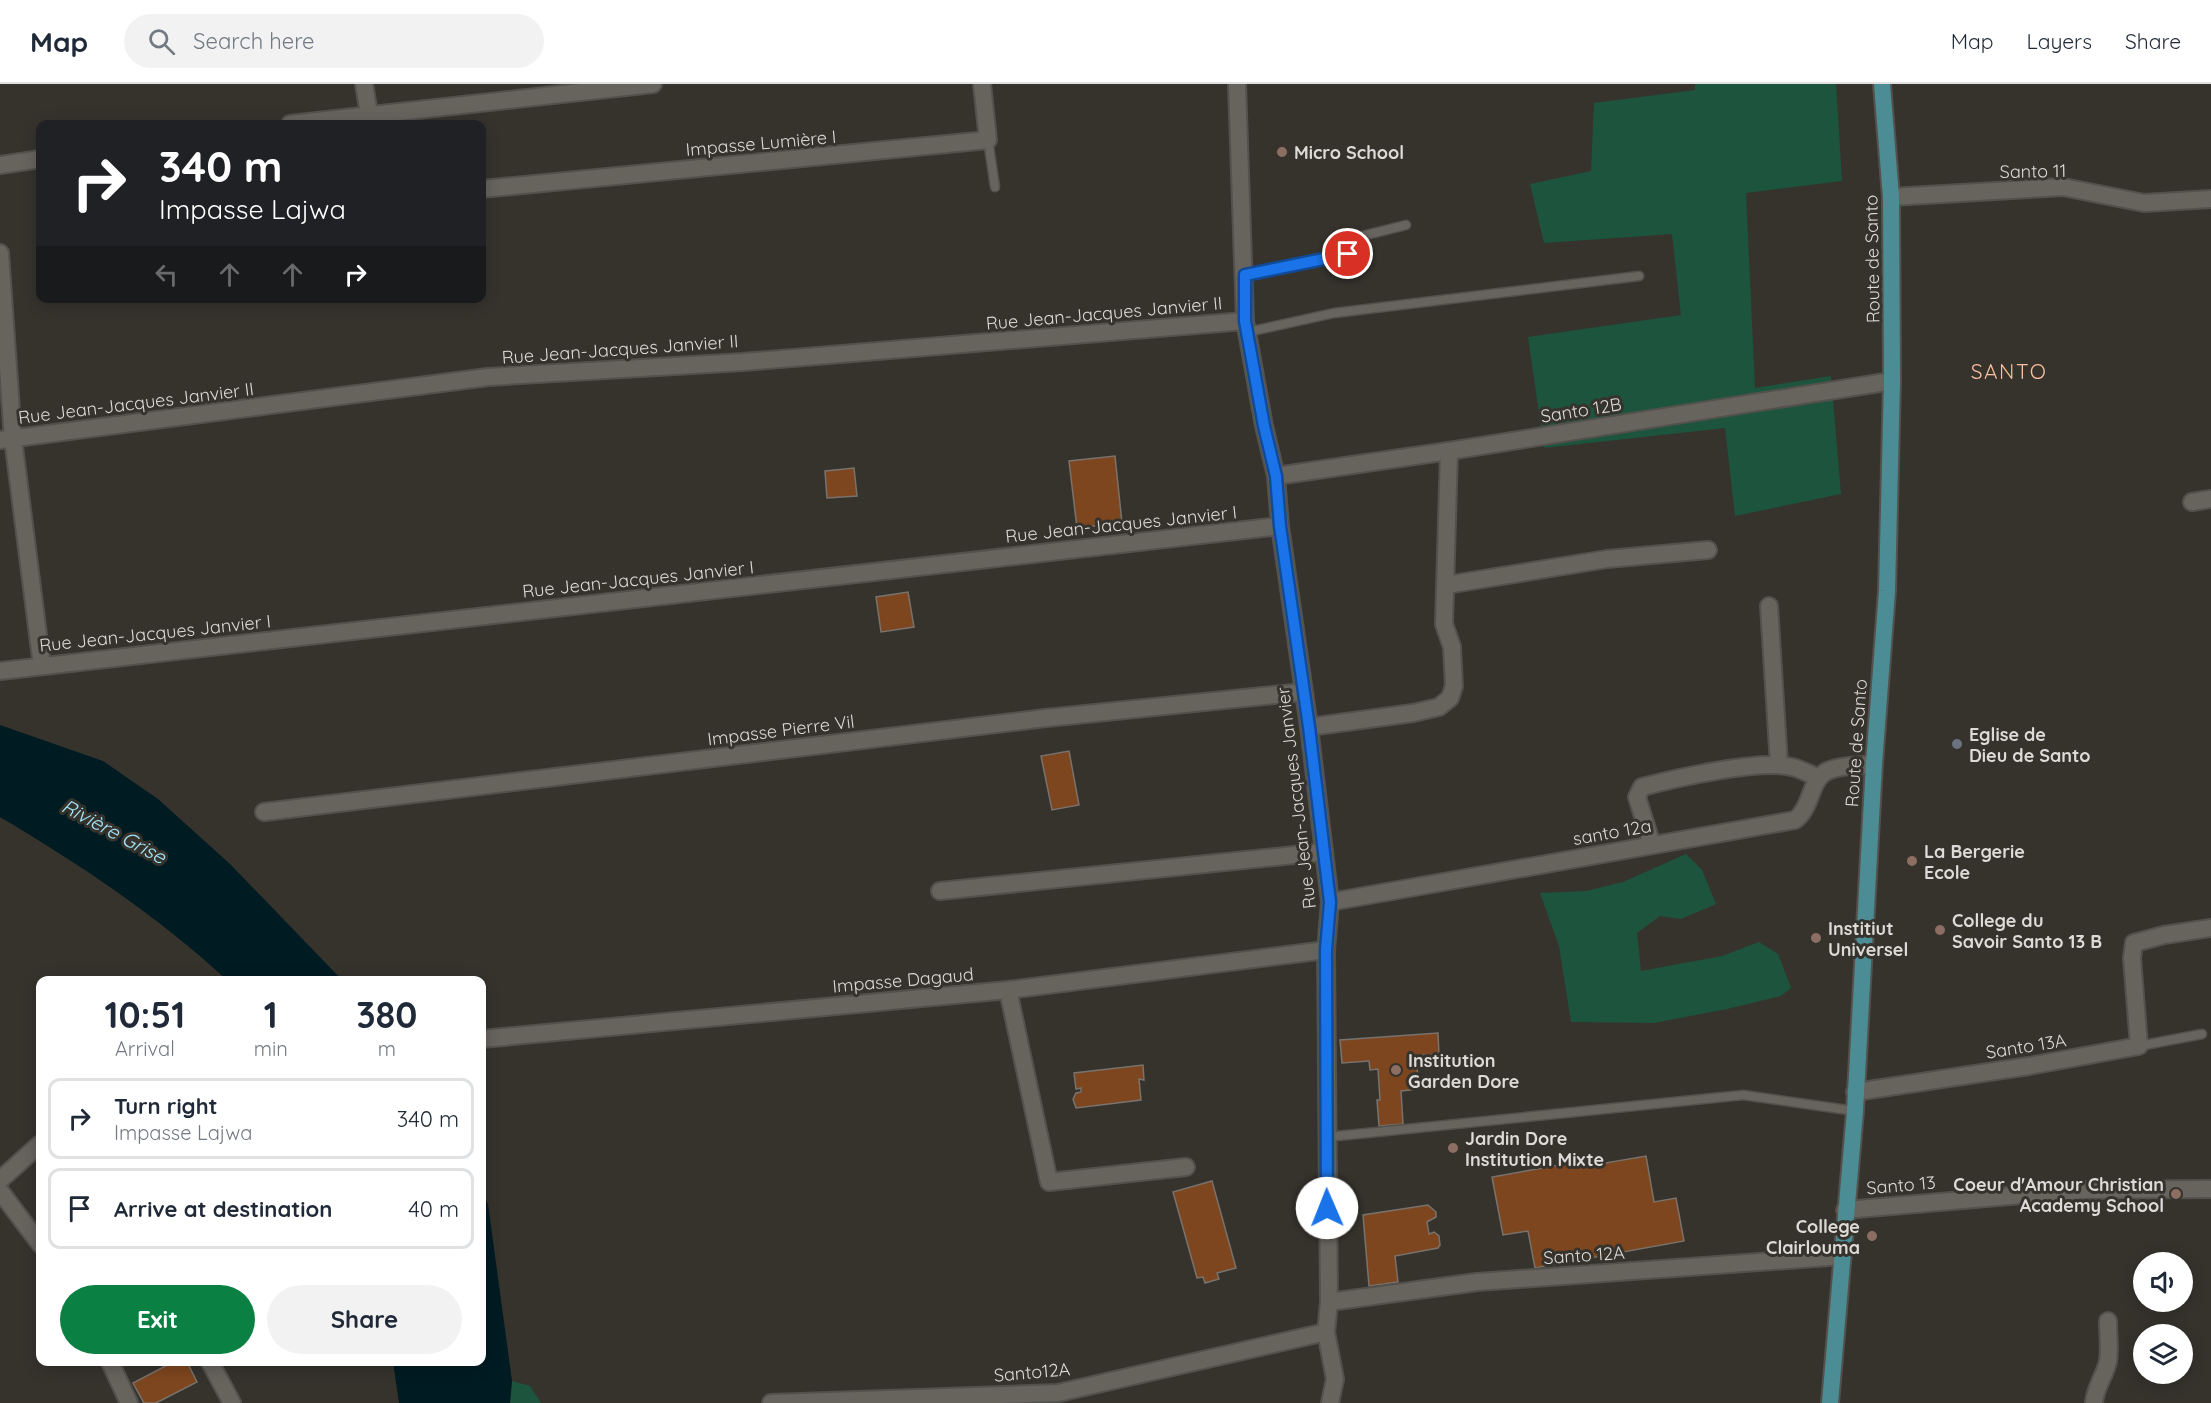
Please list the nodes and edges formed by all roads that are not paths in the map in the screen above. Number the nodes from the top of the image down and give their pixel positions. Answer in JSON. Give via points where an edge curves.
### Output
{"nodes":[{"id":1,"x":364,"y":84,"type":"edge"},
{"id":2,"x":653,"y":84,"type":"edge"},
{"id":3,"x":982,"y":84,"type":"edge"},
{"id":4,"x":1882,"y":84,"type":"edge"},
{"id":5,"x":1242,"y":85,"type":"edge"},
{"id":6,"x":369,"y":114,"type":"junction"},
{"id":7,"x":322,"y":120,"type":"edge"},
{"id":8,"x":988,"y":141,"type":"junction"},
{"id":9,"x":36,"y":160,"type":"edge"},
{"id":10,"x":0,"y":165,"type":"edge"},
{"id":11,"x":995,"y":187,"type":"dead end"},
{"id":12,"x":486,"y":189,"type":"edge"},
{"id":13,"x":1891,"y":197,"type":"junction"},
{"id":14,"x":2211,"y":199,"type":"edge"},
{"id":15,"x":1407,"y":225,"type":"dead end"},
{"id":16,"x":0,"y":253,"type":"edge"},
{"id":17,"x":1245,"y":275,"type":"junction"},
{"id":18,"x":1639,"y":276,"type":"dead end"},
{"id":19,"x":1247,"y":326,"type":"junction"},
{"id":20,"x":1892,"y":381,"type":"junction"},
{"id":21,"x":6,"y":439,"type":"edge"},
{"id":22,"x":1449,"y":451,"type":"junction"},
{"id":23,"x":1276,"y":476,"type":"junction"},
{"id":24,"x":2211,"y":499,"type":"edge"},
{"id":25,"x":2192,"y":502,"type":"dead end"},
{"id":26,"x":1280,"y":526,"type":"junction"},
{"id":27,"x":1708,"y":550,"type":"dead end"},
{"id":28,"x":1446,"y":585,"type":"junction"},
{"id":29,"x":1769,"y":606,"type":"dead end"},
{"id":30,"x":42,"y":666,"type":"junction"},
{"id":31,"x":0,"y":671,"type":"edge"},
{"id":32,"x":1304,"y":692,"type":"junction"},
{"id":33,"x":1309,"y":727,"type":"junction"},
{"id":34,"x":1874,"y":764,"type":"junction"},
{"id":35,"x":1779,"y":765,"type":"junction"},
{"id":36,"x":1818,"y":778,"type":"junction"},
{"id":37,"x":264,"y":812,"type":"dead end"},
{"id":38,"x":1652,"y":845,"type":"junction"},
{"id":39,"x":1324,"y":852,"type":"junction"},
{"id":40,"x":940,"y":891,"type":"dead end"},
{"id":41,"x":1330,"y":902,"type":"junction"},
{"id":42,"x":2211,"y":928,"type":"edge"},
{"id":43,"x":1326,"y":950,"type":"junction"},
{"id":44,"x":1008,"y":990,"type":"junction"},
{"id":45,"x":2202,"y":1034,"type":"dead end"},
{"id":46,"x":486,"y":1039,"type":"edge"},
{"id":47,"x":2139,"y":1046,"type":"junction"},
{"id":48,"x":1856,"y":1092,"type":"junction"},
{"id":49,"x":1855,"y":1111,"type":"junction"},
{"id":50,"x":1326,"y":1137,"type":"junction"},
{"id":51,"x":36,"y":1148,"type":"edge"},
{"id":52,"x":1186,"y":1167,"type":"dead end"},
{"id":53,"x":0,"y":1180,"type":"edge"},
{"id":54,"x":2211,"y":1189,"type":"edge"},
{"id":55,"x":0,"y":1191,"type":"edge"},
{"id":56,"x":1845,"y":1210,"type":"junction"},
{"id":57,"x":36,"y":1239,"type":"edge"},
{"id":58,"x":1843,"y":1256,"type":"junction"},
{"id":59,"x":1329,"y":1302,"type":"junction"},
{"id":60,"x":2108,"y":1321,"type":"dead end"},
{"id":61,"x":1326,"y":1332,"type":"junction"},
{"id":62,"x":112,"y":1366,"type":"edge"},
{"id":63,"x":212,"y":1366,"type":"edge"},
{"id":64,"x":129,"y":1403,"type":"edge"},
{"id":65,"x":232,"y":1403,"type":"edge"},
{"id":66,"x":771,"y":1403,"type":"edge"},
{"id":67,"x":1330,"y":1403,"type":"edge"},
{"id":68,"x":1830,"y":1403,"type":"edge"},
{"id":69,"x":2094,"y":1403,"type":"edge"}],
"edges":[{"from":1,"to":6,"type":"street"},
{"from":2,"to":6,"type":"street"},
{"from":3,"to":8,"type":"street"},
{"from":4,"to":13,"type":"main road","name":"Route de Santo"},
{"from":5,"to":17,"type":"street","name":"Rue Jean-Jacques Janvier"},
{"from":6,"to":7,"type":"street"},
{"from":8,"to":11,"type":"lane"},
{"from":8,"to":12,"type":"street","name":"Impasse Lumière I"},
{"from":9,"to":10,"type":"street"},
{"from":13,"to":14,"type":"street","name":"Santo 11","via":[[2062,187],[2144,203]]},
{"from":13,"to":20,"type":"main road","name":"Route de Santo"},
{"from":15,"to":17,"type":"lane","via":[[1362,236],[1348,254]]},
{"from":16,"to":21,"type":"street"},
{"from":17,"to":19,"type":"street","name":"Rue Jean-Jacques Janvier"},
{"from":18,"to":19,"type":"lane"},
{"from":19,"to":21,"type":"street","name":"Rue Jean-Jacques Janvier II","via":[[488,377]]},
{"from":19,"to":23,"type":"street","name":"Rue Jean-Jacques Janvier"},
{"from":20,"to":22,"type":"street","name":"Santo 12B"},
{"from":20,"to":34,"type":"main road","name":"Route de Santo","via":[[1887,591]]},
{"from":21,"to":30,"type":"street"},
{"from":22,"to":23,"type":"street","name":"Santo 12B"},
{"from":22,"to":28,"type":"street"},
{"from":23,"to":26,"type":"street","name":"Rue Jean-Jacques Janvier"},
{"from":24,"to":25,"type":"street"},
{"from":26,"to":30,"type":"street","name":"Rue Jean-Jacques Janvier I"},
{"from":26,"to":32,"type":"street","name":"Rue Jean-Jacques Janvier"},
{"from":27,"to":28,"type":"street","via":[[1607,559]]},
{"from":28,"to":33,"type":"street","via":[[1444,624],[1452,647],[1454,686],[1450,699],[1439,707],[1413,713]]},
{"from":29,"to":35,"type":"street"},
{"from":30,"to":31,"type":"street","name":"Rue Jean-Jacques Janvier I"},
{"from":32,"to":33,"type":"street","name":"Rue Jean-Jacques Janvier"},
{"from":32,"to":37,"type":"street","name":"Impasse Pierre Vil","via":[[1034,719]]},
{"from":33,"to":39,"type":"street","name":"Rue Jean-Jacques Janvier"},
{"from":34,"to":36,"type":"street","via":[[1830,770]]},
{"from":34,"to":48,"type":"main road","name":"Route de Santo"},
{"from":35,"to":36,"type":"street"},
{"from":35,"to":38,"type":"street","via":[[1691,776],[1642,787],[1637,797]]},
{"from":36,"to":38,"type":"street","name":"santo 12a","via":[[1803,814],[1795,819]]},
{"from":38,"to":41,"type":"street","name":"santo 12a"},
{"from":39,"to":40,"type":"street"},
{"from":39,"to":41,"type":"street","name":"Rue Jean-Jacques Janvier"},
{"from":41,"to":43,"type":"street","name":"Rue Jean-Jacques Janvier"},
{"from":42,"to":47,"type":"street","via":[[2134,943]]},
{"from":43,"to":44,"type":"street","name":"Impasse Dagaud"},
{"from":43,"to":50,"type":"street","name":"Rue Jean-Jacques Janvier"},
{"from":44,"to":46,"type":"street","name":"Impasse Dagaud"},
{"from":44,"to":52,"type":"street","via":[[1049,1182]]},
{"from":45,"to":47,"type":"lane","name":"Santo 13A"},
{"from":47,"to":48,"type":"street","name":"Santo 13A"},
{"from":48,"to":49,"type":"main road","name":"Route de Santo"},
{"from":49,"to":50,"type":"lane","via":[[1743,1095]]},
{"from":49,"to":56,"type":"main road","name":"Route de Santo"},
{"from":50,"to":59,"type":"street","name":"Rue Jean-Jacques Janvier"},
{"from":51,"to":53,"type":"street"},
{"from":54,"to":56,"type":"street","name":"Santo 13","via":[[2082,1190]]},
{"from":55,"to":57,"type":"street"},
{"from":56,"to":58,"type":"main road","name":"Route de Santo"},
{"from":58,"to":59,"type":"street","name":"Santo 12A","via":[[1477,1282]]},
{"from":58,"to":68,"type":"main road","name":"Route de Santo"},
{"from":59,"to":61,"type":"street","name":"Rue Jean-Jacques Janvier"},
{"from":60,"to":69,"type":"street","via":[[2108,1360]]},
{"from":61,"to":66,"type":"street","name":"Santo12A","via":[[1058,1393]]},
{"from":61,"to":67,"type":"street","name":"Rue Jean-Jacques Janvier","via":[[1335,1379]]},
{"from":62,"to":64,"type":"street"},
{"from":63,"to":65,"type":"street"}]}
